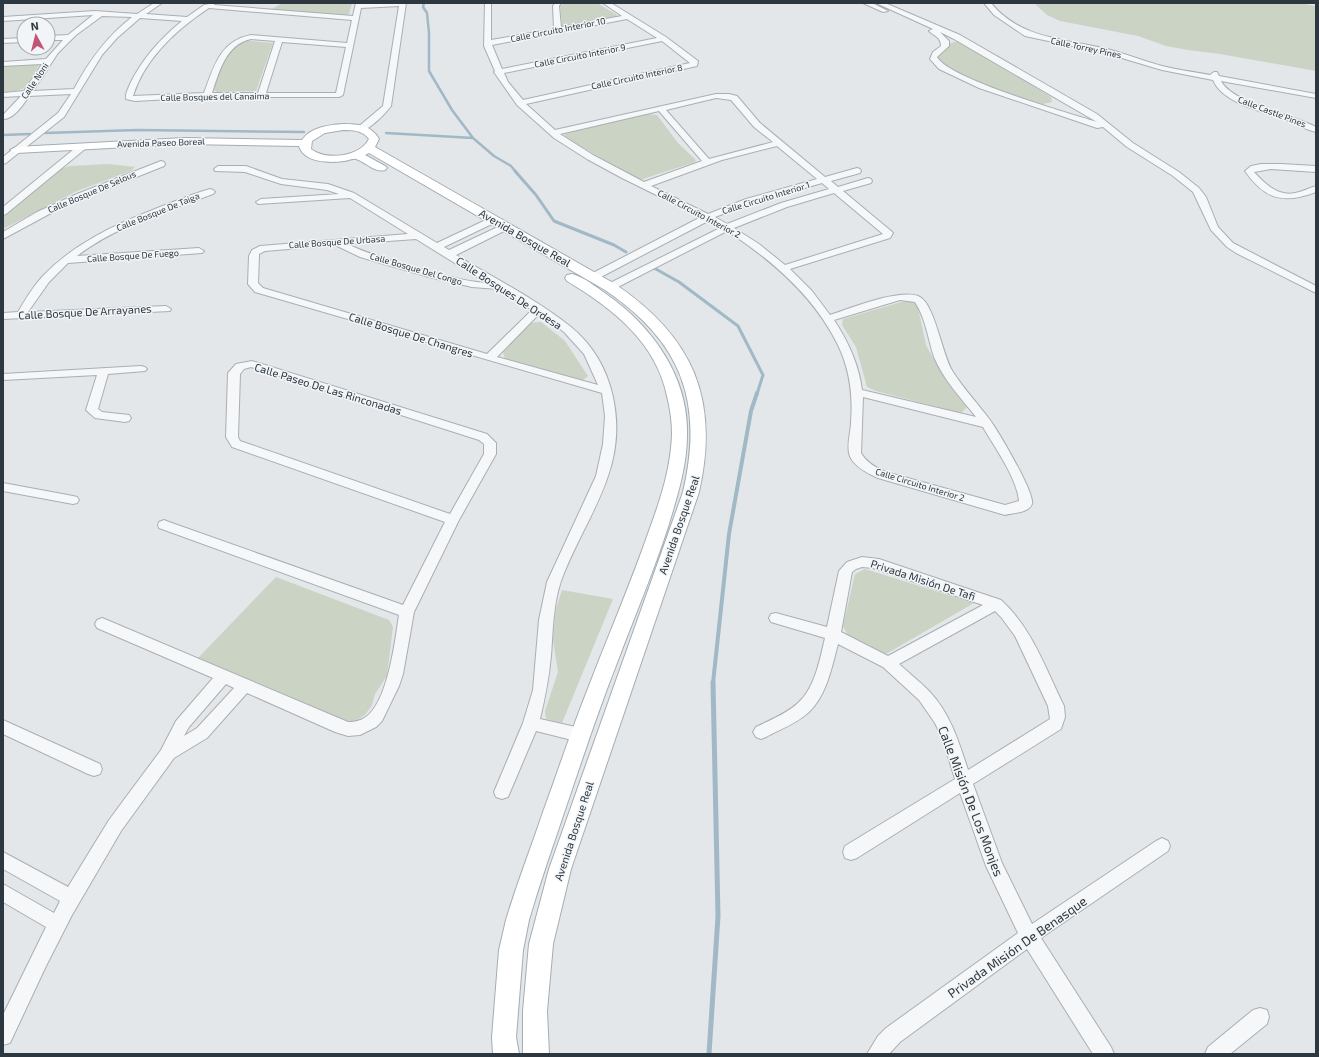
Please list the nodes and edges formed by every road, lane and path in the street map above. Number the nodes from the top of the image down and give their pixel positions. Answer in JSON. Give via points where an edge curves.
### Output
{"nodes":[{"id":1,"x":159,"y":3,"type":"edge"},
{"id":2,"x":280,"y":3,"type":"edge"},
{"id":3,"x":488,"y":3,"type":"edge"},
{"id":4,"x":558,"y":3,"type":"edge"},
{"id":5,"x":606,"y":3,"type":"edge"},
{"id":6,"x":866,"y":3,"type":"edge"},
{"id":7,"x":879,"y":3,"type":"edge"},
{"id":8,"x":987,"y":3,"type":"edge"},
{"id":9,"x":403,"y":4,"type":"edge"},
{"id":10,"x":209,"y":5,"type":"edge"},
{"id":11,"x":359,"y":5,"type":"edge"},
{"id":12,"x":267,"y":10,"type":"junction"},
{"id":13,"x":100,"y":13,"type":"junction"},
{"id":14,"x":139,"y":16,"type":"junction"},
{"id":15,"x":628,"y":17,"type":"junction"},
{"id":16,"x":356,"y":18,"type":"junction"},
{"id":17,"x":3,"y":19,"type":"edge"},
{"id":18,"x":188,"y":19,"type":"junction"},
{"id":19,"x":558,"y":30,"type":"junction"},
{"id":20,"x":71,"y":37,"type":"junction"},
{"id":21,"x":56,"y":38,"type":"edge"},
{"id":22,"x":663,"y":39,"type":"junction"},
{"id":23,"x":16,"y":40,"type":"edge"},
{"id":24,"x":279,"y":40,"type":"junction"},
{"id":25,"x":3,"y":41,"type":"edge"},
{"id":26,"x":488,"y":43,"type":"junction"},
{"id":27,"x":350,"y":45,"type":"junction"},
{"id":28,"x":47,"y":61,"type":"junction"},
{"id":29,"x":3,"y":64,"type":"edge"},
{"id":30,"x":498,"y":72,"type":"junction"},
{"id":31,"x":1214,"y":76,"type":"junction"},
{"id":32,"x":78,"y":88,"type":"junction"},
{"id":33,"x":28,"y":91,"type":"junction"},
{"id":34,"x":1316,"y":92,"type":"edge"},
{"id":35,"x":3,"y":95,"type":"edge"},
{"id":36,"x":207,"y":95,"type":"junction"},
{"id":37,"x":261,"y":96,"type":"junction"},
{"id":38,"x":1316,"y":96,"type":"edge"},
{"id":39,"x":1062,"y":99,"type":"junction"},
{"id":40,"x":520,"y":103,"type":"junction"},
{"id":41,"x":1038,"y":106,"type":"junction"},
{"id":42,"x":661,"y":109,"type":"junction"},
{"id":43,"x":5,"y":117,"type":"dead end"},
{"id":44,"x":1107,"y":128,"type":"junction"},
{"id":45,"x":361,"y":129,"type":"junction"},
{"id":46,"x":1316,"y":130,"type":"edge"},
{"id":47,"x":553,"y":133,"type":"junction"},
{"id":48,"x":306,"y":143,"type":"junction"},
{"id":49,"x":779,"y":143,"type":"junction"},
{"id":50,"x":82,"y":147,"type":"junction"},
{"id":51,"x":16,"y":150,"type":"junction"},
{"id":52,"x":363,"y":151,"type":"junction"},
{"id":53,"x":3,"y":161,"type":"edge"},
{"id":54,"x":707,"y":162,"type":"junction"},
{"id":55,"x":162,"y":164,"type":"dead end"},
{"id":56,"x":218,"y":169,"type":"dead end"},
{"id":57,"x":1316,"y":169,"type":"edge"},
{"id":58,"x":857,"y":171,"type":"dead end"},
{"id":59,"x":824,"y":180,"type":"junction"},
{"id":60,"x":868,"y":181,"type":"dead end"},
{"id":61,"x":644,"y":185,"type":"junction"},
{"id":62,"x":1316,"y":189,"type":"edge"},
{"id":63,"x":837,"y":190,"type":"junction"},
{"id":64,"x":210,"y":192,"type":"dead end"},
{"id":65,"x":351,"y":195,"type":"junction"},
{"id":66,"x":261,"y":202,"type":"dead end"},
{"id":67,"x":3,"y":212,"type":"edge"},
{"id":68,"x":708,"y":217,"type":"junction"},
{"id":69,"x":493,"y":226,"type":"junction"},
{"id":70,"x":726,"y":227,"type":"junction"},
{"id":71,"x":3,"y":236,"type":"edge"},
{"id":72,"x":416,"y":236,"type":"junction"},
{"id":73,"x":336,"y":242,"type":"junction"},
{"id":74,"x":437,"y":247,"type":"junction"},
{"id":75,"x":258,"y":250,"type":"joint"},
{"id":76,"x":199,"y":251,"type":"dead end"},
{"id":77,"x":449,"y":254,"type":"junction"},
{"id":78,"x":68,"y":260,"type":"junction"},
{"id":79,"x":784,"y":268,"type":"junction"},
{"id":80,"x":593,"y":277,"type":"junction"},
{"id":81,"x":499,"y":286,"type":"junction"},
{"id":82,"x":610,"y":287,"type":"junction"},
{"id":83,"x":1316,"y":290,"type":"edge"},
{"id":84,"x":166,"y":309,"type":"dead end"},
{"id":85,"x":538,"y":309,"type":"junction"},
{"id":86,"x":20,"y":315,"type":"junction"},
{"id":87,"x":3,"y":316,"type":"edge"},
{"id":88,"x":828,"y":319,"type":"junction"},
{"id":89,"x":489,"y":358,"type":"junction"},
{"id":90,"x":141,"y":370,"type":"dead end"},
{"id":91,"x":103,"y":372,"type":"junction"},
{"id":92,"x":3,"y":377,"type":"edge"},
{"id":93,"x":607,"y":391,"type":"junction"},
{"id":94,"x":857,"y":392,"type":"junction"},
{"id":95,"x":125,"y":418,"type":"dead end"},
{"id":96,"x":987,"y":424,"type":"junction"},
{"id":97,"x":3,"y":487,"type":"edge"},
{"id":98,"x":73,"y":500,"type":"dead end"},
{"id":99,"x":453,"y":520,"type":"junction"},
{"id":100,"x":164,"y":525,"type":"dead end"},
{"id":101,"x":637,"y":589,"type":"junction"},
{"id":102,"x":655,"y":594,"type":"junction"},
{"id":103,"x":996,"y":604,"type":"junction"},
{"id":104,"x":407,"y":612,"type":"junction"},
{"id":105,"x":776,"y":618,"type":"dead end"},
{"id":106,"x":102,"y":624,"type":"dead end"},
{"id":107,"x":832,"y":634,"type":"junction"},
{"id":108,"x":888,"y":663,"type":"junction"},
{"id":109,"x":224,"y":676,"type":"junction"},
{"id":110,"x":245,"y":685,"type":"junction"},
{"id":111,"x":531,"y":723,"type":"junction"},
{"id":112,"x":3,"y":727,"type":"edge"},
{"id":113,"x":761,"y":732,"type":"dead end"},
{"id":114,"x":580,"y":735,"type":"junction"},
{"id":115,"x":168,"y":753,"type":"junction"},
{"id":116,"x":94,"y":769,"type":"dead end"},
{"id":117,"x":964,"y":782,"type":"junction"},
{"id":118,"x":502,"y":792,"type":"dead end"},
{"id":119,"x":1162,"y":846,"type":"dead end"},
{"id":120,"x":851,"y":852,"type":"dead end"},
{"id":121,"x":3,"y":860,"type":"edge"},
{"id":122,"x":3,"y":892,"type":"edge"},
{"id":123,"x":71,"y":898,"type":"junction"},
{"id":124,"x":57,"y":924,"type":"junction"},
{"id":125,"x":1029,"y":936,"type":"junction"},
{"id":126,"x":1260,"y":1016,"type":"dead end"},
{"id":127,"x":3,"y":1036,"type":"edge"},
{"id":128,"x":506,"y":1054,"type":"edge"},
{"id":129,"x":536,"y":1054,"type":"edge"},
{"id":130,"x":877,"y":1054,"type":"edge"},
{"id":131,"x":1104,"y":1054,"type":"edge"},
{"id":132,"x":1215,"y":1054,"type":"edge"}],
"edges":[{"from":1,"to":14,"type":"street"},
{"from":2,"to":12,"type":"street"},
{"from":3,"to":26,"type":"street","name":"Calle Circuito Interior 2"},
{"from":4,"to":19,"type":"street"},
{"from":5,"to":15,"type":"street","name":"Calle Circuito Interior 8"},
{"from":6,"to":41,"type":"street","via":[[943,37],[945,46],[934,55],[935,63],[993,91]]},
{"from":7,"to":39,"type":"street","via":[[957,37]]},
{"from":8,"to":31,"type":"street","name":"Calle Torrey Pines","via":[[996,14],[1010,24],[1038,37],[1106,51],[1162,68]]},
{"from":9,"to":11,"type":"street","name":"Calle Bosques del Canaima"},
{"from":9,"to":45,"type":"street","via":[[387,106]]},
{"from":10,"to":12,"type":"street"},
{"from":10,"to":18,"type":"street","name":"Calle Bosques del Canaima"},
{"from":11,"to":16,"type":"street","name":"Calle Bosques del Canaima"},
{"from":12,"to":16,"type":"street"},
{"from":13,"to":14,"type":"street"},
{"from":13,"to":17,"type":"street"},
{"from":13,"to":20,"type":"street","name":"Calle Noni"},
{"from":14,"to":18,"type":"street"},
{"from":14,"to":32,"type":"street","via":[[102,50]]},
{"from":15,"to":19,"type":"street","name":"Calle Circuito Interior 10"},
{"from":15,"to":22,"type":"street","name":"Calle Circuito Interior 8"},
{"from":16,"to":27,"type":"street","name":"Calle Bosques del Canaima"},
{"from":18,"to":36,"type":"street","name":"Calle Bosques del Canaima","via":[[145,63],[129,96],[135,99]]},
{"from":19,"to":26,"type":"street","name":"Calle Circuito Interior 10"},
{"from":20,"to":21,"type":"street"},
{"from":20,"to":28,"type":"street","name":"Calle Noni"},
{"from":22,"to":30,"type":"street","name":"Calle Circuito Interior 9"},
{"from":22,"to":40,"type":"street","name":"Calle Circuito Interior 8","via":[[694,61],[694,64]]},
{"from":23,"to":25,"type":"street"},
{"from":24,"to":27,"type":"street"},
{"from":24,"to":36,"type":"street","via":[[251,37],[236,41],[218,67]]},
{"from":24,"to":37,"type":"street"},
{"from":26,"to":30,"type":"street","name":"Calle Circuito Interior 2"},
{"from":27,"to":37,"type":"street","name":"Calle Bosques del Canaima","via":[[339,95]]},
{"from":28,"to":29,"type":"street"},
{"from":28,"to":33,"type":"street","name":"Calle Noni"},
{"from":30,"to":40,"type":"street","name":"Calle Circuito Interior 2"},
{"from":31,"to":34,"type":"street","name":"Calle Torrey Pines"},
{"from":31,"to":38,"type":"street","name":"Calle Torrey Pines"},
{"from":31,"to":46,"type":"street","name":"Calle Castle Pines","via":[[1221,88],[1236,99],[1299,121]]},
{"from":32,"to":33,"type":"street"},
{"from":32,"to":51,"type":"street","via":[[61,115]]},
{"from":33,"to":35,"type":"street"},
{"from":33,"to":43,"type":"street","name":"Calle Noni"},
{"from":36,"to":37,"type":"street","name":"Calle Bosques del Canaima"},
{"from":39,"to":41,"type":"street","via":[[1054,104]]},
{"from":39,"to":44,"type":"street","via":[[1094,116]]},
{"from":40,"to":47,"type":"street","name":"Calle Circuito Interior 2"},
{"from":41,"to":44,"type":"street"},
{"from":42,"to":47,"type":"street"},
{"from":42,"to":49,"type":"street","via":[[716,96],[730,96],[757,125]]},
{"from":42,"to":54,"type":"street"},
{"from":44,"to":83,"type":"street","via":[[1196,190],[1214,228],[1230,245]]},
{"from":45,"to":48,"type":"main road","via":[[328,129],[316,134]]},
{"from":45,"to":52,"type":"main road","via":[[368,131],[374,139]]},
{"from":47,"to":61,"type":"street","name":"Calle Circuito Interior 2","via":[[589,157]]},
{"from":48,"to":50,"type":"main road","name":"Avenida Paseo Boreal","via":[[185,141]]},
{"from":48,"to":52,"type":"main road","via":[[307,151],[320,157],[339,158]]},
{"from":49,"to":54,"type":"street"},
{"from":49,"to":59,"type":"street"},
{"from":50,"to":51,"type":"main road","name":"Avenida Paseo Boreal"},
{"from":50,"to":67,"type":"street"},
{"from":51,"to":53,"type":"street"},
{"from":52,"to":69,"type":"main road","name":"Avenida Bosque Real"},
{"from":54,"to":61,"type":"street"},
{"from":55,"to":71,"type":"street","name":"Calle Bosque De Selous","via":[[66,201]]},
{"from":56,"to":65,"type":"street","name":"Calle Bosques De Ordesa","via":[[246,169],[281,181],[328,187]]},
{"from":57,"to":62,"type":"street","via":[[1261,167],[1248,171],[1270,192],[1280,197],[1294,197]]},
{"from":58,"to":59,"type":"street","name":"Calle Circuito Interior 1"},
{"from":59,"to":63,"type":"street"},
{"from":59,"to":68,"type":"street","name":"Calle Circuito Interior 1","via":[[750,201]]},
{"from":60,"to":63,"type":"street","name":"Calle Circuito Interior 1"},
{"from":61,"to":68,"type":"street","name":"Calle Circuito Interior 2"},
{"from":63,"to":70,"type":"street","name":"Calle Circuito Interior 1","via":[[763,212]]},
{"from":63,"to":79,"type":"street","via":[[887,231],[888,235]]},
{"from":64,"to":78,"type":"street","name":"Calle Bosque De Taiga","via":[[118,228],[89,244]]},
{"from":65,"to":66,"type":"street"},
{"from":65,"to":72,"type":"street","name":"Calle Bosques De Ordesa"},
{"from":68,"to":70,"type":"street","name":"Calle Circuito Interior 2"},
{"from":68,"to":80,"type":"street","name":"Calle Circuito Interior 1"},
{"from":69,"to":74,"type":"street"},
{"from":69,"to":77,"type":"street"},
{"from":69,"to":80,"type":"main road","name":"Avenida Bosque Real"},
{"from":69,"to":101,"type":"main road","name":"Avenida Bosque Real","via":[[622,311],[656,349],[670,381],[680,420],[679,450],[669,495]]},
{"from":70,"to":79,"type":"street","name":"Calle Circuito Interior 2"},
{"from":70,"to":82,"type":"street","name":"Calle Circuito Interior 1"},
{"from":72,"to":73,"type":"street","name":"Calle Bosque De Urbasa"},
{"from":72,"to":74,"type":"street","name":"Calle Bosques De Ordesa"},
{"from":73,"to":75,"type":"street","name":"Calle Bosque De Urbasa"},
{"from":73,"to":81,"type":"street","name":"Calle Bosque Del Congo","via":[[360,254],[451,280]]},
{"from":74,"to":77,"type":"street","name":"Calle Bosques De Ordesa"},
{"from":75,"to":89,"type":"street","name":"Calle Bosque De Changres","via":[[254,256],[253,280],[259,290]]},
{"from":76,"to":78,"type":"street","name":"Calle Bosque De Fuego"},
{"from":77,"to":81,"type":"street","name":"Calle Bosques De Ordesa"},
{"from":78,"to":86,"type":"street","name":"Calle Bosque De Taiga","via":[[45,280]]},
{"from":79,"to":88,"type":"street","name":"Calle Circuito Interior 2","via":[[805,288]]},
{"from":80,"to":82,"type":"main road","name":"Avenida Bosque Real"},
{"from":81,"to":85,"type":"street","name":"Calle Bosques De Ordesa"},
{"from":82,"to":102,"type":"main road","name":"Avenida Bosque Real","via":[[653,321],[667,339],[685,367],[699,418],[698,470]]},
{"from":84,"to":86,"type":"street","name":"Calle Bosque De Arrayanes"},
{"from":85,"to":89,"type":"street"},
{"from":85,"to":93,"type":"street","name":"Calle Bosques De Ordesa","via":[[568,330],[590,353]]},
{"from":86,"to":87,"type":"street","name":"Calle Bosque De Arrayanes"},
{"from":88,"to":94,"type":"street","name":"Calle Circuito Interior 2","via":[[842,341]]},
{"from":88,"to":96,"type":"street","via":[[899,297],[919,300],[926,311],[947,372]]},
{"from":89,"to":93,"type":"street","name":"Calle Bosque De Changres"},
{"from":90,"to":91,"type":"street"},
{"from":91,"to":92,"type":"street"},
{"from":91,"to":95,"type":"street","via":[[92,410],[99,415]]},
{"from":93,"to":111,"type":"street","name":"Calle Bosques De Ordesa","via":[[611,416],[608,451],[602,476],[554,582],[546,620],[540,690]]},
{"from":94,"to":96,"type":"street"},
{"from":94,"to":96,"type":"street","name":"Calle Circuito Interior 2","via":[[855,452],[859,461],[882,475],[1006,510],[1021,507],[1026,502],[1026,496]]},
{"from":97,"to":98,"type":"street"},
{"from":99,"to":99,"type":"street","name":"Calle Paseo De Las Rinconadas","via":[[490,454],[490,443],[487,439],[252,364],[237,368],[234,373],[232,437],[236,444]]},
{"from":99,"to":104,"type":"street","name":"Calle Paseo De Las Rinconadas"},
{"from":100,"to":104,"type":"street"},
{"from":101,"to":102,"type":"main road"},
{"from":101,"to":114,"type":"main road","name":"Avenida Bosque Real"},
{"from":102,"to":129,"type":"main road","name":"Avenida Bosque Real","via":[[560,869],[541,944],[535,1011]]},
{"from":103,"to":107,"type":"street","name":"Privada Misión De Tafi","via":[[874,562],[856,563],[846,571]]},
{"from":103,"to":108,"type":"street","name":"Privada Misión De Tafi"},
{"from":103,"to":117,"type":"street","name":"Privada Misión De Tafi","via":[[1021,633],[1056,706],[1058,720]]},
{"from":104,"to":110,"type":"street","name":"Calle Paseo De Las Rinconadas","via":[[392,686],[377,716],[365,726],[354,729],[340,727]]},
{"from":105,"to":107,"type":"street","name":"Calle Misión De Los Monjes"},
{"from":106,"to":109,"type":"street","name":"Calle Paseo De Las Rinconadas"},
{"from":107,"to":108,"type":"street","name":"Calle Misión De Los Monjes"},
{"from":107,"to":113,"type":"street","name":"Privada Misión De Tafi","via":[[821,677],[808,703],[799,711]]},
{"from":108,"to":117,"type":"street","name":"Calle Misión De Los Monjes","via":[[924,696],[940,718]]},
{"from":109,"to":110,"type":"street","name":"Calle Paseo De Las Rinconadas"},
{"from":109,"to":115,"type":"street","via":[[178,730]]},
{"from":110,"to":115,"type":"street","via":[[202,733]]},
{"from":111,"to":114,"type":"street"},
{"from":111,"to":118,"type":"street","name":"Calle Bosques De Ordesa"},
{"from":112,"to":116,"type":"street"},
{"from":114,"to":128,"type":"main road","name":"Avenida Bosque Real","via":[[513,936],[504,1037]]},
{"from":115,"to":123,"type":"street","via":[[109,835]]},
{"from":117,"to":120,"type":"street","name":"Privada Misión De Tafi"},
{"from":117,"to":125,"type":"street","name":"Calle Misión De Los Monjes","via":[[994,866]]},
{"from":119,"to":125,"type":"street","name":"Privada Misión De Benasque"},
{"from":121,"to":123,"type":"street"},
{"from":122,"to":124,"type":"street"},
{"from":123,"to":124,"type":"street"},
{"from":124,"to":127,"type":"street"},
{"from":125,"to":130,"type":"street","name":"Privada Misión De Benasque","via":[[893,1035]]},
{"from":125,"to":131,"type":"street","name":"Calle Misión De Los Monjes"},
{"from":126,"to":132,"type":"street"}]}
